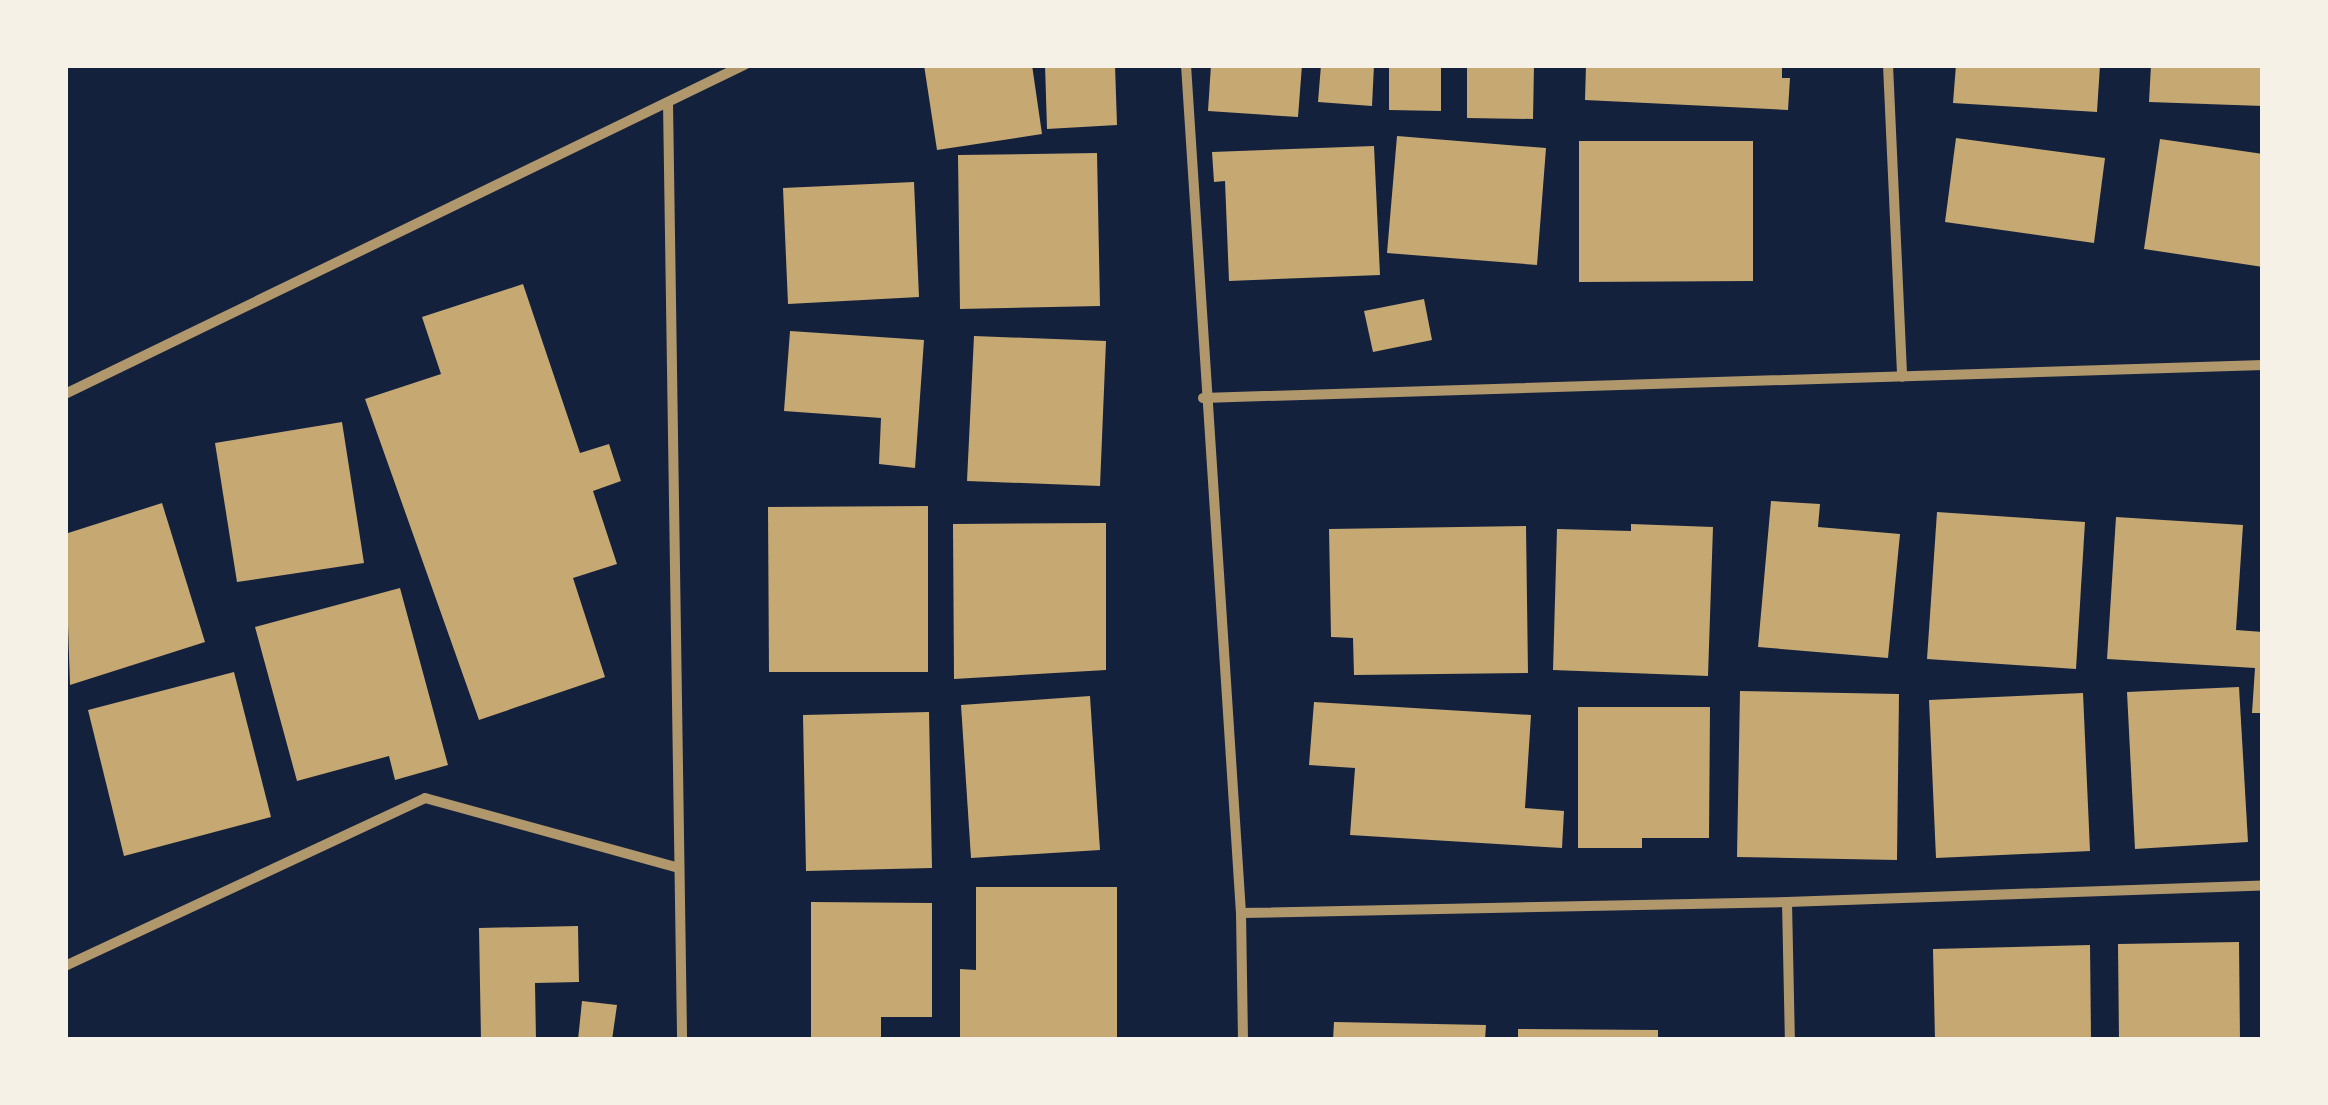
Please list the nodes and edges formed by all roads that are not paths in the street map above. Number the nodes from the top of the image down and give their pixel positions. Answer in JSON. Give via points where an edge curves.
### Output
{"nodes":[{"id":1,"x":744,"y":65,"type":"edge"},
{"id":2,"x":1186,"y":65,"type":"edge"},
{"id":3,"x":1888,"y":65,"type":"edge"},
{"id":4,"x":668,"y":102,"type":"junction"},
{"id":5,"x":2263,"y":366,"type":"edge"},
{"id":6,"x":1902,"y":376,"type":"junction"},
{"id":7,"x":65,"y":394,"type":"edge"},
{"id":8,"x":1203,"y":398,"type":"junction"},
{"id":9,"x":679,"y":868,"type":"junction"},
{"id":10,"x":2263,"y":885,"type":"edge"},
{"id":11,"x":1786,"y":902,"type":"junction"},
{"id":12,"x":1241,"y":913,"type":"junction"},
{"id":13,"x":65,"y":966,"type":"edge"},
{"id":14,"x":682,"y":1040,"type":"edge"},
{"id":15,"x":1243,"y":1040,"type":"edge"},
{"id":16,"x":1790,"y":1040,"type":"edge"}],
"edges":[{"from":1,"to":4,"type":"street"},
{"from":2,"to":8,"type":"street"},
{"from":3,"to":6,"type":"street"},
{"from":4,"to":7,"type":"street"},
{"from":4,"to":9,"type":"street"},
{"from":5,"to":6,"type":"street"},
{"from":6,"to":8,"type":"street"},
{"from":8,"to":12,"type":"street"},
{"from":9,"to":13,"type":"street","via":[[425,798]]},
{"from":9,"to":14,"type":"street"},
{"from":10,"to":11,"type":"street"},
{"from":11,"to":12,"type":"street"},
{"from":11,"to":16,"type":"street"},
{"from":12,"to":15,"type":"street"}]}
